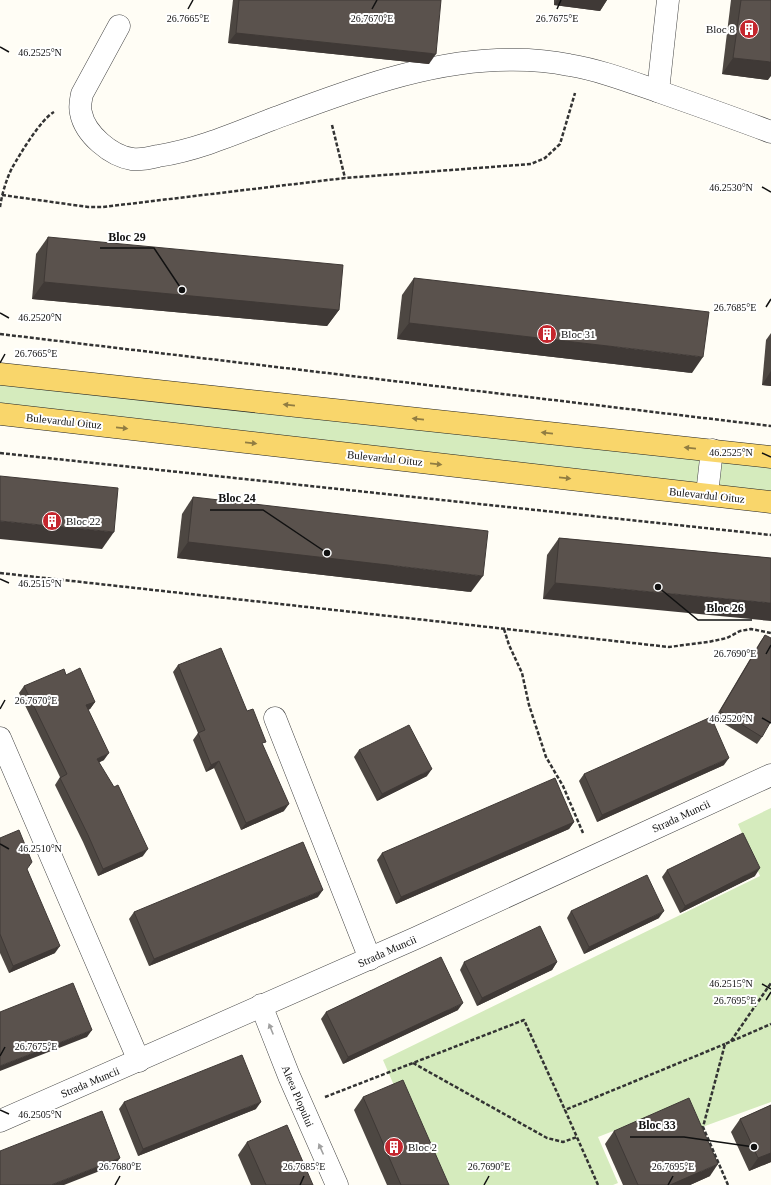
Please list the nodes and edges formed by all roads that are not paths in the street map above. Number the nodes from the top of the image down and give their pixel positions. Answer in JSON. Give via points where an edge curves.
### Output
{"nodes":[{"id":1,"x":668,"y":0,"type":"edge"},
{"id":2,"x":119,"y":26,"type":"dead end"},
{"id":3,"x":658,"y":91,"type":"junction"},
{"id":4,"x":771,"y":132,"type":"edge"},
{"id":5,"x":0,"y":374,"type":"edge"},
{"id":6,"x":0,"y":414,"type":"edge"},
{"id":7,"x":712,"y":450,"type":"junction"},
{"id":8,"x":771,"y":457,"type":"edge"},
{"id":9,"x":707,"y":494,"type":"junction"},
{"id":10,"x":771,"y":502,"type":"edge"},
{"id":11,"x":275,"y":718,"type":"dead end"},
{"id":12,"x":0,"y":738,"type":"edge"},
{"id":13,"x":771,"y":775,"type":"edge"},
{"id":14,"x":370,"y":959,"type":"junction"},
{"id":15,"x":261,"y":1005,"type":"junction"},
{"id":16,"x":139,"y":1061,"type":"junction"},
{"id":17,"x":0,"y":1121,"type":"edge"},
{"id":18,"x":337,"y":1185,"type":"edge"}],
"edges":[{"from":1,"to":3,"type":"street"},
{"from":2,"to":3,"type":"street","via":[[82,94],[81,113],[89,130],[101,144],[110,151],[132,159],[155,157],[189,149],[326,99],[414,72],[458,64],[532,60],[565,64]]},
{"from":3,"to":4,"type":"street"},
{"from":7,"to":5,"type":"main road","one_way":true},
{"from":6,"to":9,"type":"main road","name":"Bulevardul Oituz","one_way":true},
{"from":7,"to":8,"type":"main road"},
{"from":7,"to":9,"type":"street","name":"Bulevardul Oituz"},
{"from":9,"to":10,"type":"main road","name":"Bulevardul Oituz"},
{"from":11,"to":14,"type":"street"},
{"from":12,"to":16,"type":"street"},
{"from":13,"to":14,"type":"street","name":"Strada Muncii"},
{"from":14,"to":15,"type":"street","name":"Strada Muncii"},
{"from":15,"to":16,"type":"street","name":"Strada Muncii"},
{"from":18,"to":15,"type":"street","name":"Aleea Plopului","one_way":true},
{"from":16,"to":17,"type":"street","name":"Strada Muncii"}]}
